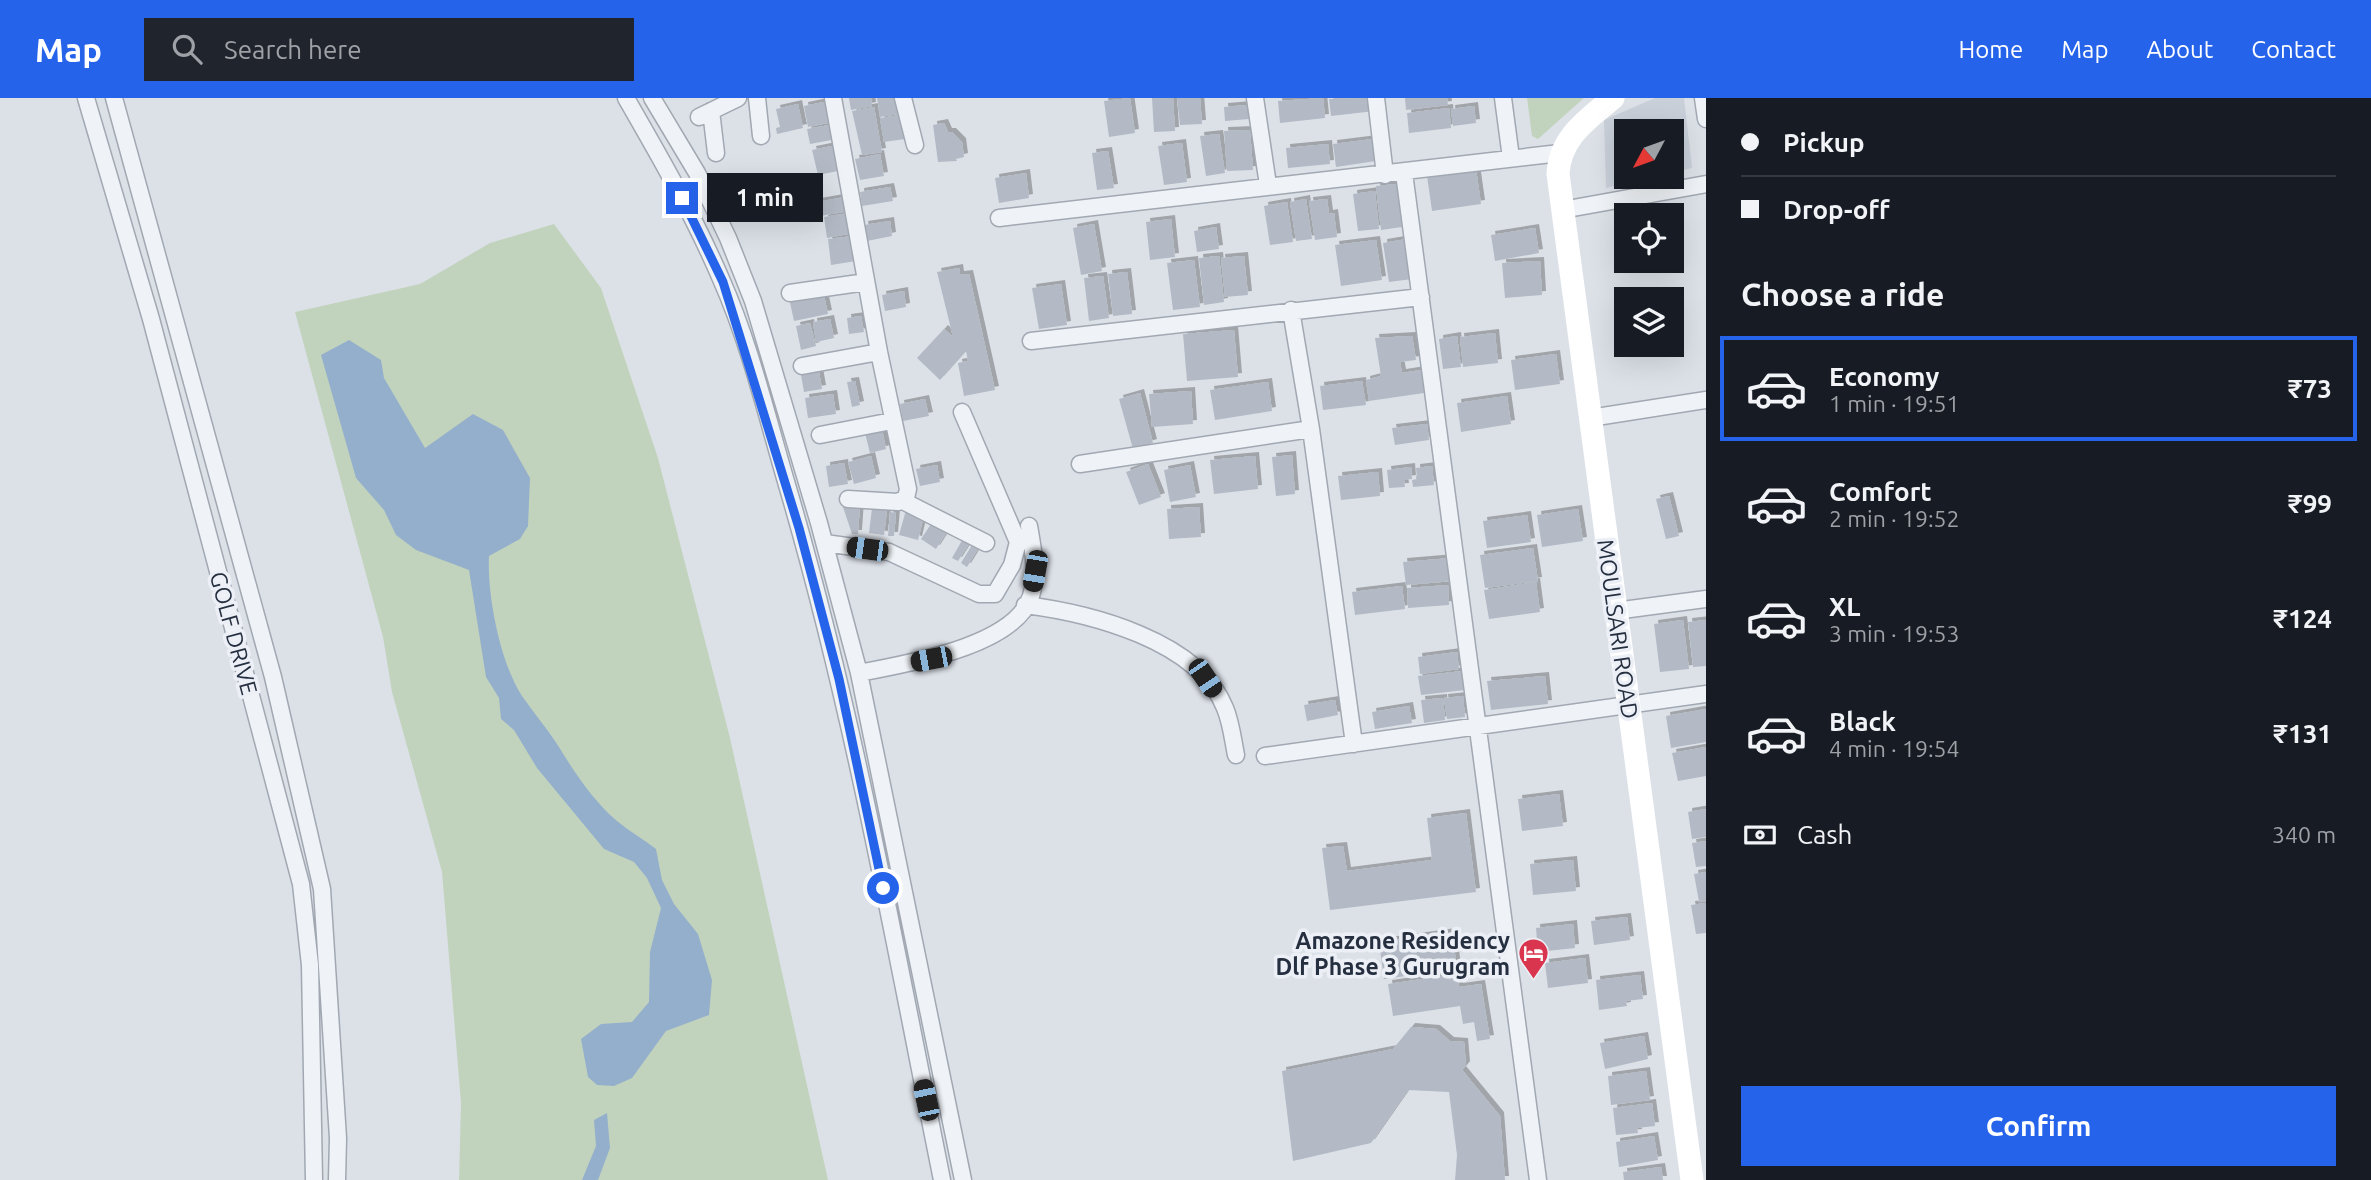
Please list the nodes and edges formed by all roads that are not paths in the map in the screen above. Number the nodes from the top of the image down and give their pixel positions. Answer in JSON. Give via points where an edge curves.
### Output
{"nodes":[{"id":1,"x":626,"y":98,"type":"edge"},
{"id":2,"x":652,"y":98,"type":"edge"},
{"id":3,"x":738,"y":98,"type":"edge"},
{"id":4,"x":757,"y":98,"type":"edge"},
{"id":5,"x":833,"y":98,"type":"edge"},
{"id":6,"x":903,"y":98,"type":"edge"},
{"id":7,"x":1255,"y":98,"type":"edge"},
{"id":8,"x":1376,"y":98,"type":"edge"},
{"id":9,"x":1503,"y":98,"type":"edge"},
{"id":10,"x":1613,"y":98,"type":"edge"},
{"id":11,"x":1703,"y":98,"type":"edge"},
{"id":12,"x":118,"y":99,"type":"edge"},
{"id":13,"x":87,"y":104,"type":"edge"},
{"id":14,"x":1706,"y":119,"type":"edge"},
{"id":15,"x":761,"y":136,"type":"dead end"},
{"id":16,"x":915,"y":145,"type":"dead end"},
{"id":17,"x":716,"y":153,"type":"dead end"},
{"id":18,"x":1560,"y":153,"type":"junction"},
{"id":19,"x":1511,"y":158,"type":"junction"},
{"id":20,"x":1404,"y":173,"type":"junction"},
{"id":21,"x":1385,"y":175,"type":"junction"},
{"id":22,"x":1706,"y":184,"type":"edge"},
{"id":23,"x":1268,"y":185,"type":"junction"},
{"id":24,"x":1562,"y":210,"type":"junction"},
{"id":25,"x":999,"y":218,"type":"dead end"},
{"id":26,"x":866,"y":282,"type":"junction"},
{"id":27,"x":790,"y":293,"type":"dead end"},
{"id":28,"x":1421,"y":297,"type":"junction"},
{"id":29,"x":1291,"y":310,"type":"junction"},
{"id":30,"x":1031,"y":341,"type":"dead end"},
{"id":31,"x":878,"y":352,"type":"junction"},
{"id":32,"x":802,"y":366,"type":"dead end"},
{"id":33,"x":1706,"y":400,"type":"edge"},
{"id":34,"x":962,"y":412,"type":"dead end"},
{"id":35,"x":1590,"y":418,"type":"junction"},
{"id":36,"x":892,"y":421,"type":"junction"},
{"id":37,"x":1311,"y":429,"type":"junction"},
{"id":38,"x":820,"y":435,"type":"dead end"},
{"id":39,"x":1080,"y":464,"type":"dead end"},
{"id":40,"x":848,"y":499,"type":"dead end"},
{"id":41,"x":903,"y":501,"type":"junction"},
{"id":42,"x":819,"y":523,"type":"junction"},
{"id":43,"x":1029,"y":526,"type":"dead end"},
{"id":44,"x":799,"y":528,"type":"junction"},
{"id":45,"x":986,"y":542,"type":"dead end"},
{"id":46,"x":825,"y":543,"type":"junction"},
{"id":47,"x":1706,"y":599,"type":"edge"},
{"id":48,"x":1025,"y":605,"type":"junction"},
{"id":49,"x":1615,"y":611,"type":"junction"},
{"id":50,"x":859,"y":673,"type":"junction"},
{"id":51,"x":1706,"y":694,"type":"edge"},
{"id":52,"x":1628,"y":704,"type":"junction"},
{"id":53,"x":1476,"y":725,"type":"junction"},
{"id":54,"x":1354,"y":744,"type":"junction"},
{"id":55,"x":1236,"y":755,"type":"dead end"},
{"id":56,"x":1265,"y":756,"type":"dead end"},
{"id":57,"x":338,"y":1138,"type":"junction"},
{"id":58,"x":314,"y":1140,"type":"junction"},
{"id":59,"x":314,"y":1180,"type":"edge"},
{"id":60,"x":337,"y":1180,"type":"edge"},
{"id":61,"x":942,"y":1180,"type":"edge"},
{"id":62,"x":963,"y":1180,"type":"edge"},
{"id":63,"x":1538,"y":1180,"type":"edge"},
{"id":64,"x":1692,"y":1180,"type":"edge"}],
"edges":[{"from":1,"to":44,"type":"street","via":[[660,153],[723,282]]},
{"from":2,"to":42,"type":"street","via":[[697,173],[728,238],[752,301]]},
{"from":3,"to":17,"type":"street","via":[[705,114]]},
{"from":4,"to":15,"type":"street"},
{"from":5,"to":26,"type":"street"},
{"from":6,"to":16,"type":"street"},
{"from":7,"to":23,"type":"street"},
{"from":8,"to":21,"type":"street"},
{"from":9,"to":19,"type":"street"},
{"from":10,"to":18,"type":"street","via":[[1573,133]]},
{"from":11,"to":14,"type":"street"},
{"from":12,"to":13,"type":"street"},
{"from":12,"to":57,"type":"street","name":"GOLF DRIVE","via":[[311,835],[322,889]]},
{"from":13,"to":58,"type":"street","name":"GOLF DRIVE","via":[[155,332],[301,884],[310,965]]},
{"from":18,"to":19,"type":"street"},
{"from":18,"to":24,"type":"street","name":"MOULSARI ROAD"},
{"from":19,"to":20,"type":"street"},
{"from":20,"to":21,"type":"street"},
{"from":20,"to":28,"type":"street"},
{"from":21,"to":23,"type":"street"},
{"from":22,"to":24,"type":"street"},
{"from":23,"to":25,"type":"street"},
{"from":24,"to":35,"type":"street","name":"MOULSARI ROAD"},
{"from":26,"to":27,"type":"street"},
{"from":26,"to":31,"type":"street"},
{"from":28,"to":29,"type":"street"},
{"from":28,"to":53,"type":"street"},
{"from":29,"to":30,"type":"street"},
{"from":29,"to":37,"type":"street"},
{"from":31,"to":32,"type":"street"},
{"from":31,"to":36,"type":"street"},
{"from":33,"to":35,"type":"street"},
{"from":34,"to":46,"type":"street","via":[[1018,542],[1012,565],[995,594],[979,594],[888,552]]},
{"from":35,"to":49,"type":"street","name":"MOULSARI ROAD"},
{"from":36,"to":38,"type":"street"},
{"from":36,"to":41,"type":"street","via":[[908,489]]},
{"from":37,"to":39,"type":"street"},
{"from":37,"to":54,"type":"street"},
{"from":40,"to":41,"type":"street"},
{"from":41,"to":45,"type":"street"},
{"from":42,"to":44,"type":"street"},
{"from":42,"to":46,"type":"street"},
{"from":43,"to":48,"type":"street","via":[[1035,571]]},
{"from":44,"to":61,"type":"street","via":[[862,782]]},
{"from":46,"to":50,"type":"street"},
{"from":47,"to":49,"type":"street"},
{"from":48,"to":50,"type":"street","via":[[1011,622],[951,654]]},
{"from":48,"to":55,"type":"street","via":[[1069,610],[1186,658],[1225,706]]},
{"from":49,"to":52,"type":"street","name":"MOULSARI ROAD"},
{"from":50,"to":62,"type":"street"},
{"from":51,"to":52,"type":"street"},
{"from":52,"to":53,"type":"street"},
{"from":52,"to":64,"type":"street","name":"MOULSARI ROAD"},
{"from":53,"to":54,"type":"street"},
{"from":53,"to":63,"type":"street"},
{"from":54,"to":56,"type":"street"},
{"from":57,"to":58,"type":"street"},
{"from":57,"to":60,"type":"street","name":"GOLF DRIVE"},
{"from":58,"to":59,"type":"street","name":"GOLF DRIVE"}]}
